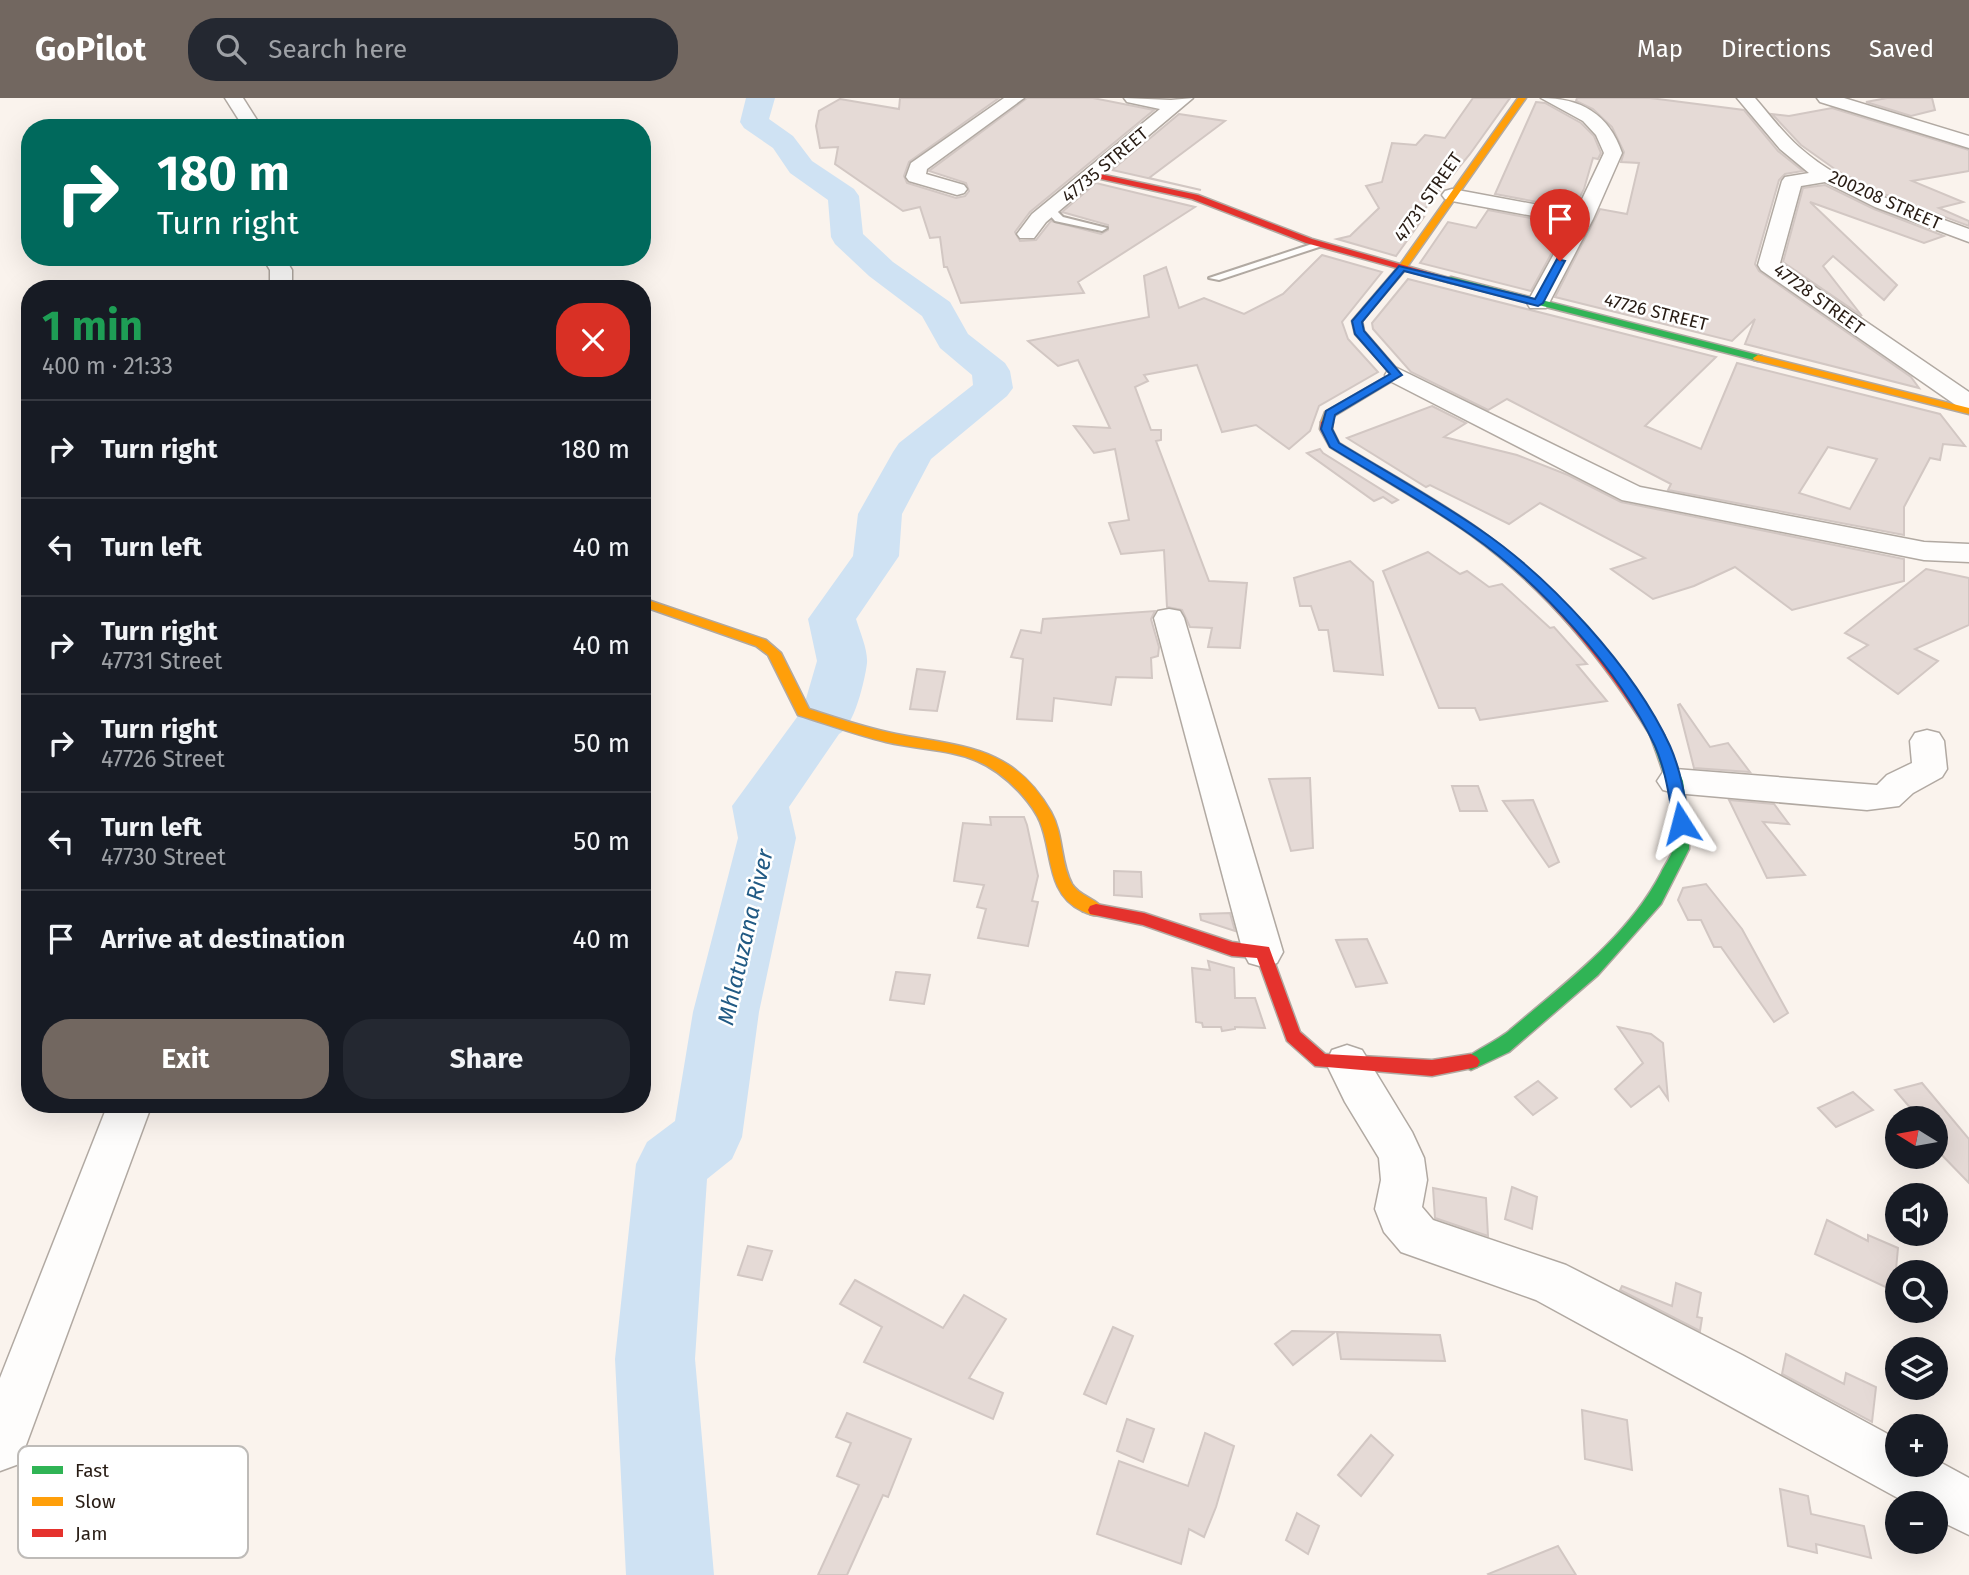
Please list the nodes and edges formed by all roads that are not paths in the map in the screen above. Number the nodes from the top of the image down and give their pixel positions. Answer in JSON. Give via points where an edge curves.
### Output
{"nodes":[{"id":1,"x":234,"y":98,"type":"edge"},
{"id":2,"x":1016,"y":98,"type":"edge"},
{"id":3,"x":1133,"y":98,"type":"edge"},
{"id":4,"x":1522,"y":98,"type":"edge"},
{"id":5,"x":1550,"y":98,"type":"edge"},
{"id":6,"x":1746,"y":98,"type":"edge"},
{"id":7,"x":1825,"y":98,"type":"edge"},
{"id":8,"x":1179,"y":102,"type":"edge"},
{"id":9,"x":247,"y":119,"type":"edge"},
{"id":10,"x":1969,"y":142,"type":"edge"},
{"id":11,"x":1095,"y":175,"type":"junction"},
{"id":12,"x":1827,"y":176,"type":"junction"},
{"id":13,"x":957,"y":189,"type":"dead end"},
{"id":14,"x":1452,"y":195,"type":"junction"},
{"id":15,"x":1050,"y":210,"type":"junction"},
{"id":16,"x":1583,"y":219,"type":"junction"},
{"id":17,"x":1102,"y":228,"type":"dead end"},
{"id":18,"x":1027,"y":233,"type":"dead end"},
{"id":19,"x":1969,"y":236,"type":"edge"},
{"id":20,"x":1319,"y":244,"type":"junction"},
{"id":21,"x":1402,"y":268,"type":"junction"},
{"id":22,"x":1215,"y":278,"type":"dead end"},
{"id":23,"x":1538,"y":303,"type":"junction"},
{"id":24,"x":1397,"y":375,"type":"junction"},
{"id":25,"x":1969,"y":403,"type":"edge"},
{"id":26,"x":1969,"y":411,"type":"edge"},
{"id":27,"x":1969,"y":553,"type":"edge"},
{"id":28,"x":651,"y":605,"type":"edge"},
{"id":29,"x":1169,"y":618,"type":"dead end"},
{"id":30,"x":1927,"y":741,"type":"dead end"},
{"id":31,"x":1675,"y":780,"type":"junction"},
{"id":32,"x":1263,"y":952,"type":"junction"},
{"id":33,"x":1355,"y":1082,"type":"junction"},
{"id":34,"x":127,"y":1113,"type":"edge"},
{"id":35,"x":0,"y":1445,"type":"edge"},
{"id":36,"x":1969,"y":1508,"type":"edge"}],
"edges":[{"from":1,"to":9,"type":"street"},
{"from":2,"to":13,"type":"street","via":[[918,167],[916,177]]},
{"from":3,"to":8,"type":"street"},
{"from":4,"to":14,"type":"street","name":"47731 STREET"},
{"from":5,"to":16,"type":"street","via":[[1591,118],[1611,144],[1613,153]]},
{"from":6,"to":12,"type":"street","name":"200208 STREET","via":[[1781,139]]},
{"from":7,"to":10,"type":"street"},
{"from":8,"to":11,"type":"street","name":"47735 STREET"},
{"from":11,"to":15,"type":"street","name":"47735 STREET"},
{"from":11,"to":20,"type":"street","name":"47726 STREET","via":[[1195,197]]},
{"from":12,"to":19,"type":"street","name":"200208 STREET"},
{"from":12,"to":25,"type":"street","name":"47728 STREET","via":[[1792,181],[1769,265]]},
{"from":14,"to":16,"type":"street"},
{"from":14,"to":21,"type":"street","name":"47731 STREET"},
{"from":15,"to":17,"type":"lane","via":[[1059,219]]},
{"from":15,"to":18,"type":"street","name":"47735 STREET"},
{"from":16,"to":23,"type":"street"},
{"from":20,"to":21,"type":"street","name":"47726 STREET"},
{"from":20,"to":22,"type":"lane"},
{"from":21,"to":23,"type":"street","name":"47726 STREET"},
{"from":21,"to":24,"type":"street","name":"47731 STREET","via":[[1357,321],[1359,332]]},
{"from":23,"to":26,"type":"street","name":"47726 STREET"},
{"from":24,"to":27,"type":"street","via":[[1632,494],[1924,551]]},
{"from":24,"to":31,"type":"street","via":[[1329,414],[1328,437],[1476,533],[1555,598],[1642,709]]},
{"from":28,"to":32,"type":"street","via":[[761,643],[774,653],[803,712],[894,739],[960,748],[1000,766],[1038,804],[1049,824],[1062,884],[1086,907],[1145,919],[1233,951]]},
{"from":29,"to":32,"type":"street"},
{"from":30,"to":31,"type":"street","via":[[1930,769],[1886,797]]},
{"from":31,"to":33,"type":"street","via":[[1681,849],[1653,904],[1592,970],[1503,1047],[1471,1062]]},
{"from":32,"to":33,"type":"street","via":[[1293,1036]]},
{"from":33,"to":36,"type":"street","via":[[1398,1152],[1404,1168],[1397,1204],[1402,1222],[1418,1237],[1549,1280]]},
{"from":34,"to":35,"type":"street"}]}
